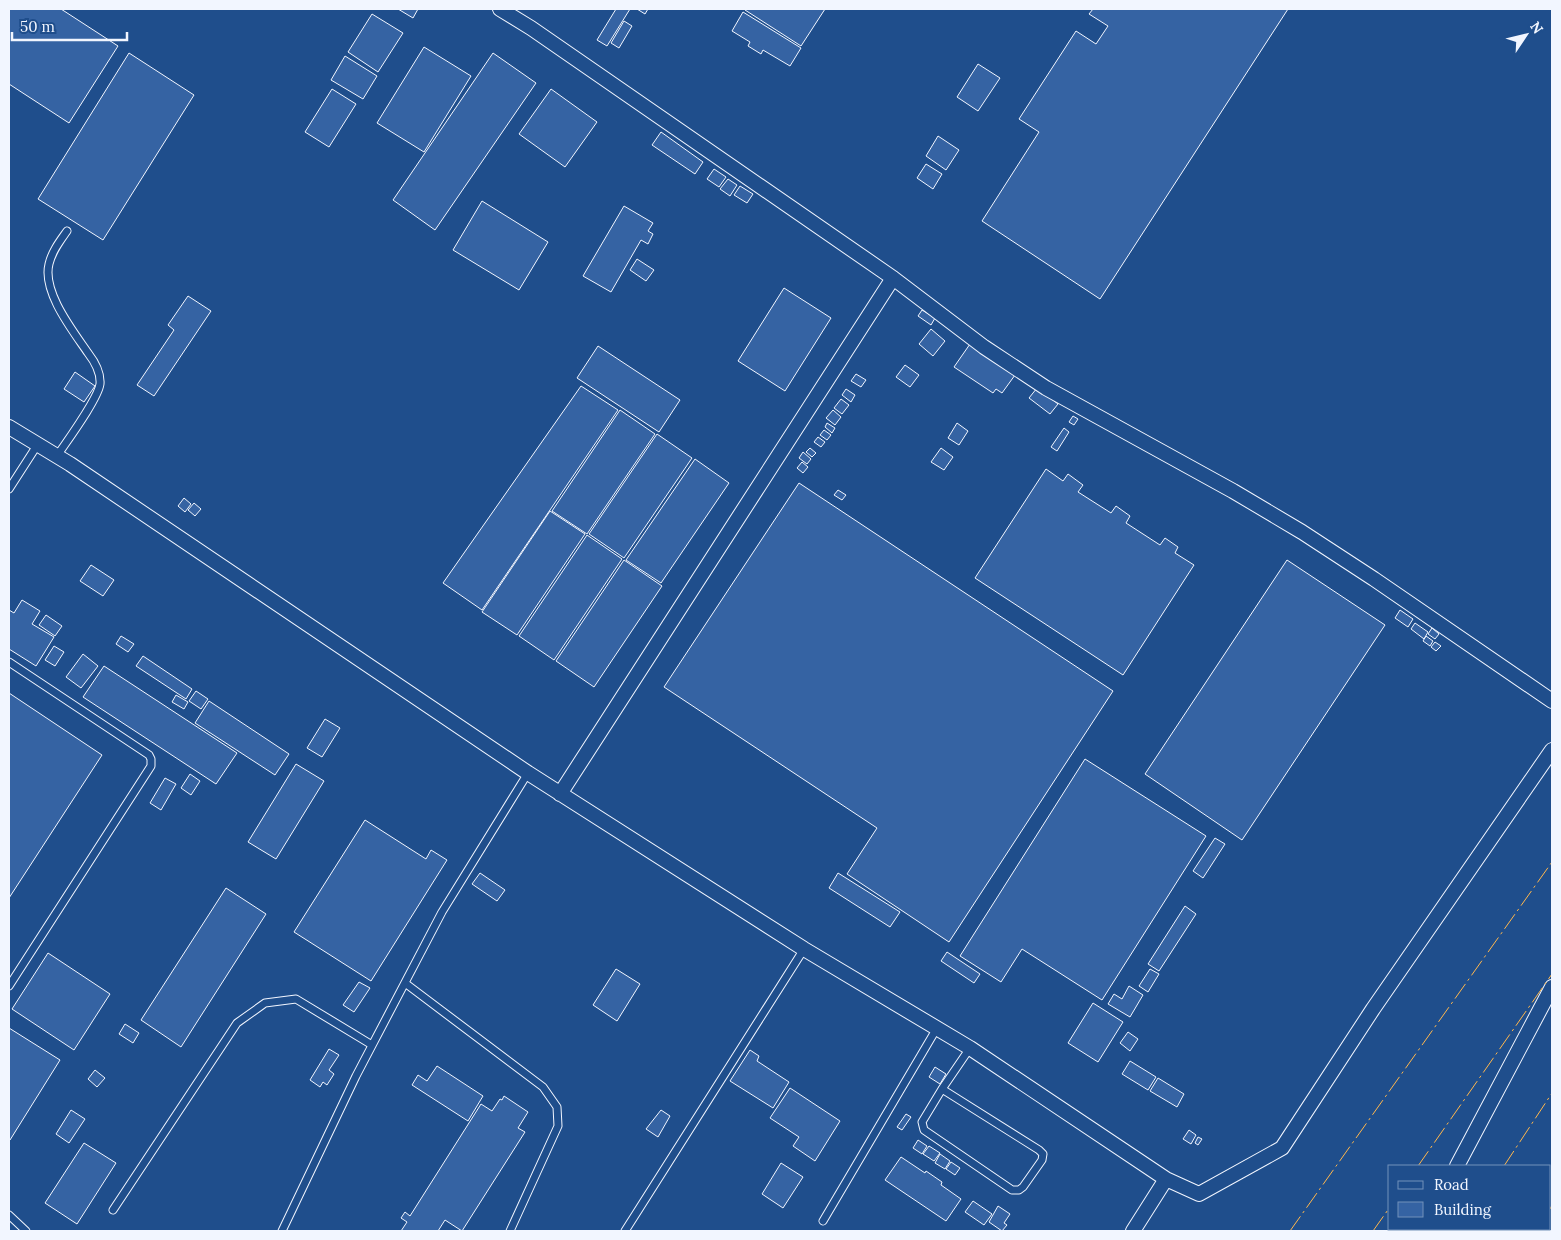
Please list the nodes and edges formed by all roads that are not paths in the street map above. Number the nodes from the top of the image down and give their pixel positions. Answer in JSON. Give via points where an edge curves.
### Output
{"nodes":[{"id":1,"x":500,"y":9,"type":"edge"},
{"id":2,"x":67,"y":231,"type":"dead end"},
{"id":3,"x":893,"y":278,"type":"junction"},
{"id":4,"x":9,"y":426,"type":"edge"},
{"id":5,"x":38,"y":444,"type":"junction"},
{"id":6,"x":57,"y":456,"type":"junction"},
{"id":7,"x":9,"y":489,"type":"edge"},
{"id":8,"x":9,"y":662,"type":"edge"},
{"id":9,"x":1552,"y":701,"type":"edge"},
{"id":10,"x":1552,"y":750,"type":"edge"},
{"id":11,"x":528,"y":773,"type":"junction"},
{"id":12,"x":560,"y":794,"type":"junction"},
{"id":13,"x":804,"y":949,"type":"junction"},
{"id":14,"x":405,"y":983,"type":"junction"},
{"id":15,"x":9,"y":986,"type":"edge"},
{"id":16,"x":1552,"y":987,"type":"edge"},
{"id":17,"x":937,"y":1028,"type":"junction"},
{"id":18,"x":372,"y":1045,"type":"junction"},
{"id":19,"x":970,"y":1048,"type":"junction"},
{"id":20,"x":942,"y":1089,"type":"junction"},
{"id":21,"x":1458,"y":1165,"type":"edge"},
{"id":22,"x":1166,"y":1179,"type":"junction"},
{"id":23,"x":114,"y":1210,"type":"dead end"},
{"id":24,"x":9,"y":1216,"type":"edge"},
{"id":25,"x":823,"y":1221,"type":"dead end"},
{"id":26,"x":26,"y":1231,"type":"edge"},
{"id":27,"x":282,"y":1231,"type":"edge"},
{"id":28,"x":510,"y":1231,"type":"edge"},
{"id":29,"x":625,"y":1231,"type":"edge"},
{"id":30,"x":1132,"y":1231,"type":"edge"}],
"edges":[{"from":1,"to":3,"type":"street"},
{"from":2,"to":6,"type":"lane","via":[[48,265],[50,282],[62,313],[96,365],[100,386]]},
{"from":3,"to":9,"type":"street","via":[[984,347],[1046,388],[1302,532]]},
{"from":3,"to":12,"type":"street"},
{"from":4,"to":5,"type":"street"},
{"from":5,"to":6,"type":"street"},
{"from":5,"to":7,"type":"lane"},
{"from":6,"to":11,"type":"street"},
{"from":8,"to":15,"type":"lane","via":[[152,759],[151,766]]},
{"from":10,"to":22,"type":"street","via":[[1373,1009],[1282,1148],[1199,1194]]},
{"from":11,"to":12,"type":"street"},
{"from":11,"to":14,"type":"lane","via":[[442,912]]},
{"from":12,"to":13,"type":"street"},
{"from":13,"to":17,"type":"street"},
{"from":13,"to":29,"type":"lane"},
{"from":14,"to":18,"type":"lane"},
{"from":14,"to":28,"type":"lane","via":[[543,1087],[557,1107],[558,1126]]},
{"from":16,"to":21,"type":"street"},
{"from":17,"to":19,"type":"street"},
{"from":17,"to":25,"type":"lane"},
{"from":18,"to":23,"type":"lane","via":[[296,999],[265,1003],[236,1023]]},
{"from":18,"to":27,"type":"lane"},
{"from":19,"to":20,"type":"lane"},
{"from":19,"to":22,"type":"street"},
{"from":20,"to":20,"type":"lane","via":[[1043,1154],[1024,1187],[1012,1190],[924,1130],[922,1122]]},
{"from":22,"to":30,"type":"street"},
{"from":24,"to":26,"type":"lane"}]}
